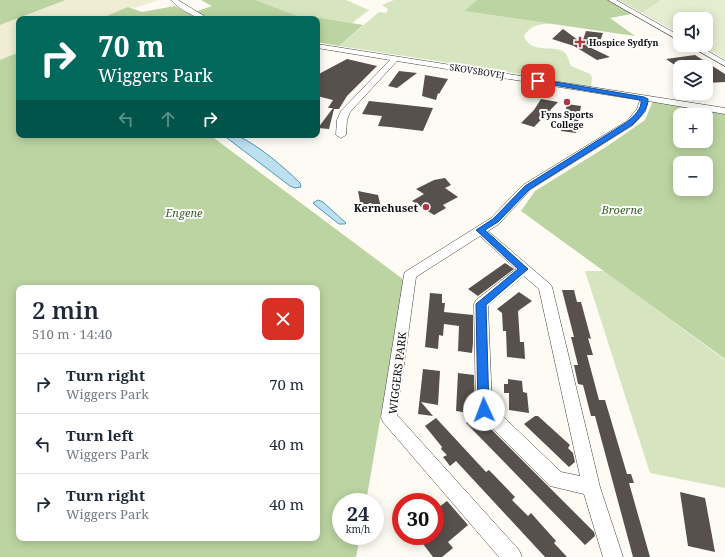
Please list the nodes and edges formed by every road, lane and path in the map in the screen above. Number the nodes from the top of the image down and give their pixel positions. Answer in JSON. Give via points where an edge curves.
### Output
{"nodes":[{"id":1,"x":174,"y":0,"type":"edge"},
{"id":2,"x":611,"y":0,"type":"edge"},
{"id":3,"x":200,"y":16,"type":"edge"},
{"id":4,"x":673,"y":34,"type":"edge"},
{"id":5,"x":320,"y":46,"type":"edge"},
{"id":6,"x":704,"y":52,"type":"edge"},
{"id":7,"x":395,"y":59,"type":"junction"},
{"id":8,"x":725,"y":64,"type":"edge"},
{"id":9,"x":644,"y":99,"type":"junction"},
{"id":10,"x":725,"y":111,"type":"edge"},
{"id":11,"x":352,"y":129,"type":"dead end"},
{"id":12,"x":480,"y":230,"type":"junction"},
{"id":13,"x":524,"y":269,"type":"junction"},
{"id":14,"x":591,"y":487,"type":"junction"},
{"id":15,"x":512,"y":557,"type":"edge"},
{"id":16,"x":613,"y":557,"type":"edge"}],
"edges":[{"from":1,"to":3,"type":"street"},
{"from":2,"to":4,"type":"street"},
{"from":5,"to":7,"type":"street","name":"SKOVSBOVEJ"},
{"from":6,"to":8,"type":"street"},
{"from":7,"to":9,"type":"street","name":"SKOVSBOVEJ"},
{"from":7,"to":11,"type":"street","via":[[346,111],[342,120],[342,132]]},
{"from":9,"to":10,"type":"street","name":"SKOVSBOVEJ"},
{"from":9,"to":12,"type":"street","name":"WIGGERS PARK","via":[[645,104],[630,123],[527,187],[496,220]]},
{"from":12,"to":13,"type":"street"},
{"from":12,"to":15,"type":"street","name":"WIGGERS PARK","via":[[410,275],[389,417]]},
{"from":13,"to":14,"type":"street","via":[[545,287]]},
{"from":13,"to":14,"type":"street","via":[[481,304],[484,410],[556,480]]},
{"from":14,"to":16,"type":"street"}]}
